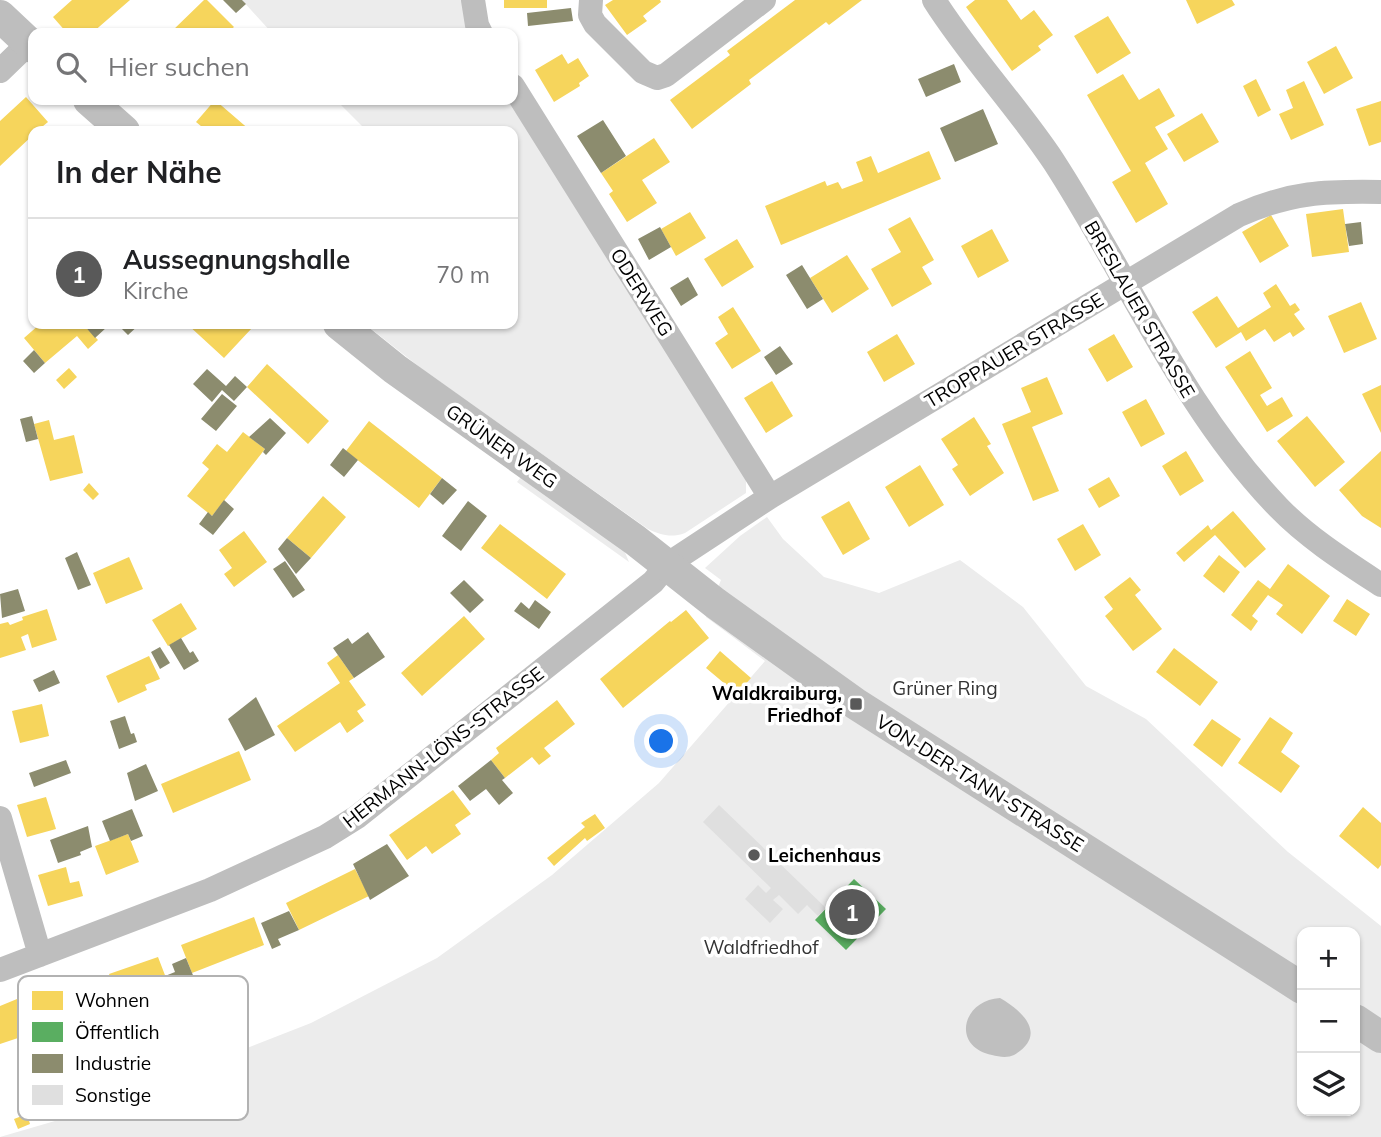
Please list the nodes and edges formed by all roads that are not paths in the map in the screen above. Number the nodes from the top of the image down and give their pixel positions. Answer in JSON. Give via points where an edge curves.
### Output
{"nodes":[{"id":1,"x":472,"y":0,"type":"edge"},
{"id":2,"x":591,"y":0,"type":"edge"},
{"id":3,"x":764,"y":0,"type":"edge"},
{"id":4,"x":934,"y":0,"type":"edge"},
{"id":5,"x":0,"y":16,"type":"edge"},
{"id":6,"x":478,"y":28,"type":"edge"},
{"id":7,"x":28,"y":42,"type":"edge"},
{"id":8,"x":28,"y":48,"type":"edge"},
{"id":9,"x":0,"y":71,"type":"edge"},
{"id":10,"x":518,"y":94,"type":"edge"},
{"id":11,"x":95,"y":105,"type":"edge"},
{"id":12,"x":118,"y":126,"type":"edge"},
{"id":13,"x":1381,"y":192,"type":"edge"},
{"id":14,"x":1126,"y":282,"type":"junction"},
{"id":15,"x":345,"y":329,"type":"edge"},
{"id":16,"x":771,"y":497,"type":"junction"},
{"id":17,"x":668,"y":564,"type":"junction"},
{"id":18,"x":1381,"y":584,"type":"edge"},
{"id":19,"x":0,"y":818,"type":"edge"},
{"id":20,"x":40,"y":955,"type":"junction"},
{"id":21,"x":0,"y":970,"type":"edge"},
{"id":22,"x":1297,"y":985,"type":"edge"},
{"id":23,"x":1360,"y":1023,"type":"edge"},
{"id":24,"x":1381,"y":1037,"type":"edge"}],
"edges":[{"from":1,"to":6,"type":"street"},
{"from":2,"to":3,"type":"street","via":[[595,24],[643,72],[657,78]]},
{"from":4,"to":14,"type":"street","name":"BRESLAUER STRASSE","via":[[1053,162]]},
{"from":5,"to":7,"type":"street"},
{"from":8,"to":9,"type":"street"},
{"from":10,"to":16,"type":"street","name":"ODERWEG"},
{"from":11,"to":12,"type":"street"},
{"from":13,"to":14,"type":"street","name":"TROPPAUER STRASSE","via":[[1329,190],[1261,205]]},
{"from":14,"to":16,"type":"street","name":"TROPPAUER STRASSE"},
{"from":14,"to":18,"type":"street","name":"BRESLAUER STRASSE","via":[[1198,408],[1237,463],[1281,511]]},
{"from":15,"to":17,"type":"street","name":"GRÜNER WEG"},
{"from":16,"to":17,"type":"street","name":"TROPPAUER STRASSE"},
{"from":17,"to":20,"type":"street","name":"HERMANN-LÖNS-STRASSE","via":[[653,582],[346,824],[210,890]]},
{"from":17,"to":22,"type":"street","name":"VON-DER-TANN-STRASSE","via":[[856,704]]},
{"from":19,"to":20,"type":"street"},
{"from":20,"to":21,"type":"street","name":"HERMANN-LÖNS-STRASSE"},
{"from":23,"to":24,"type":"street"}]}
